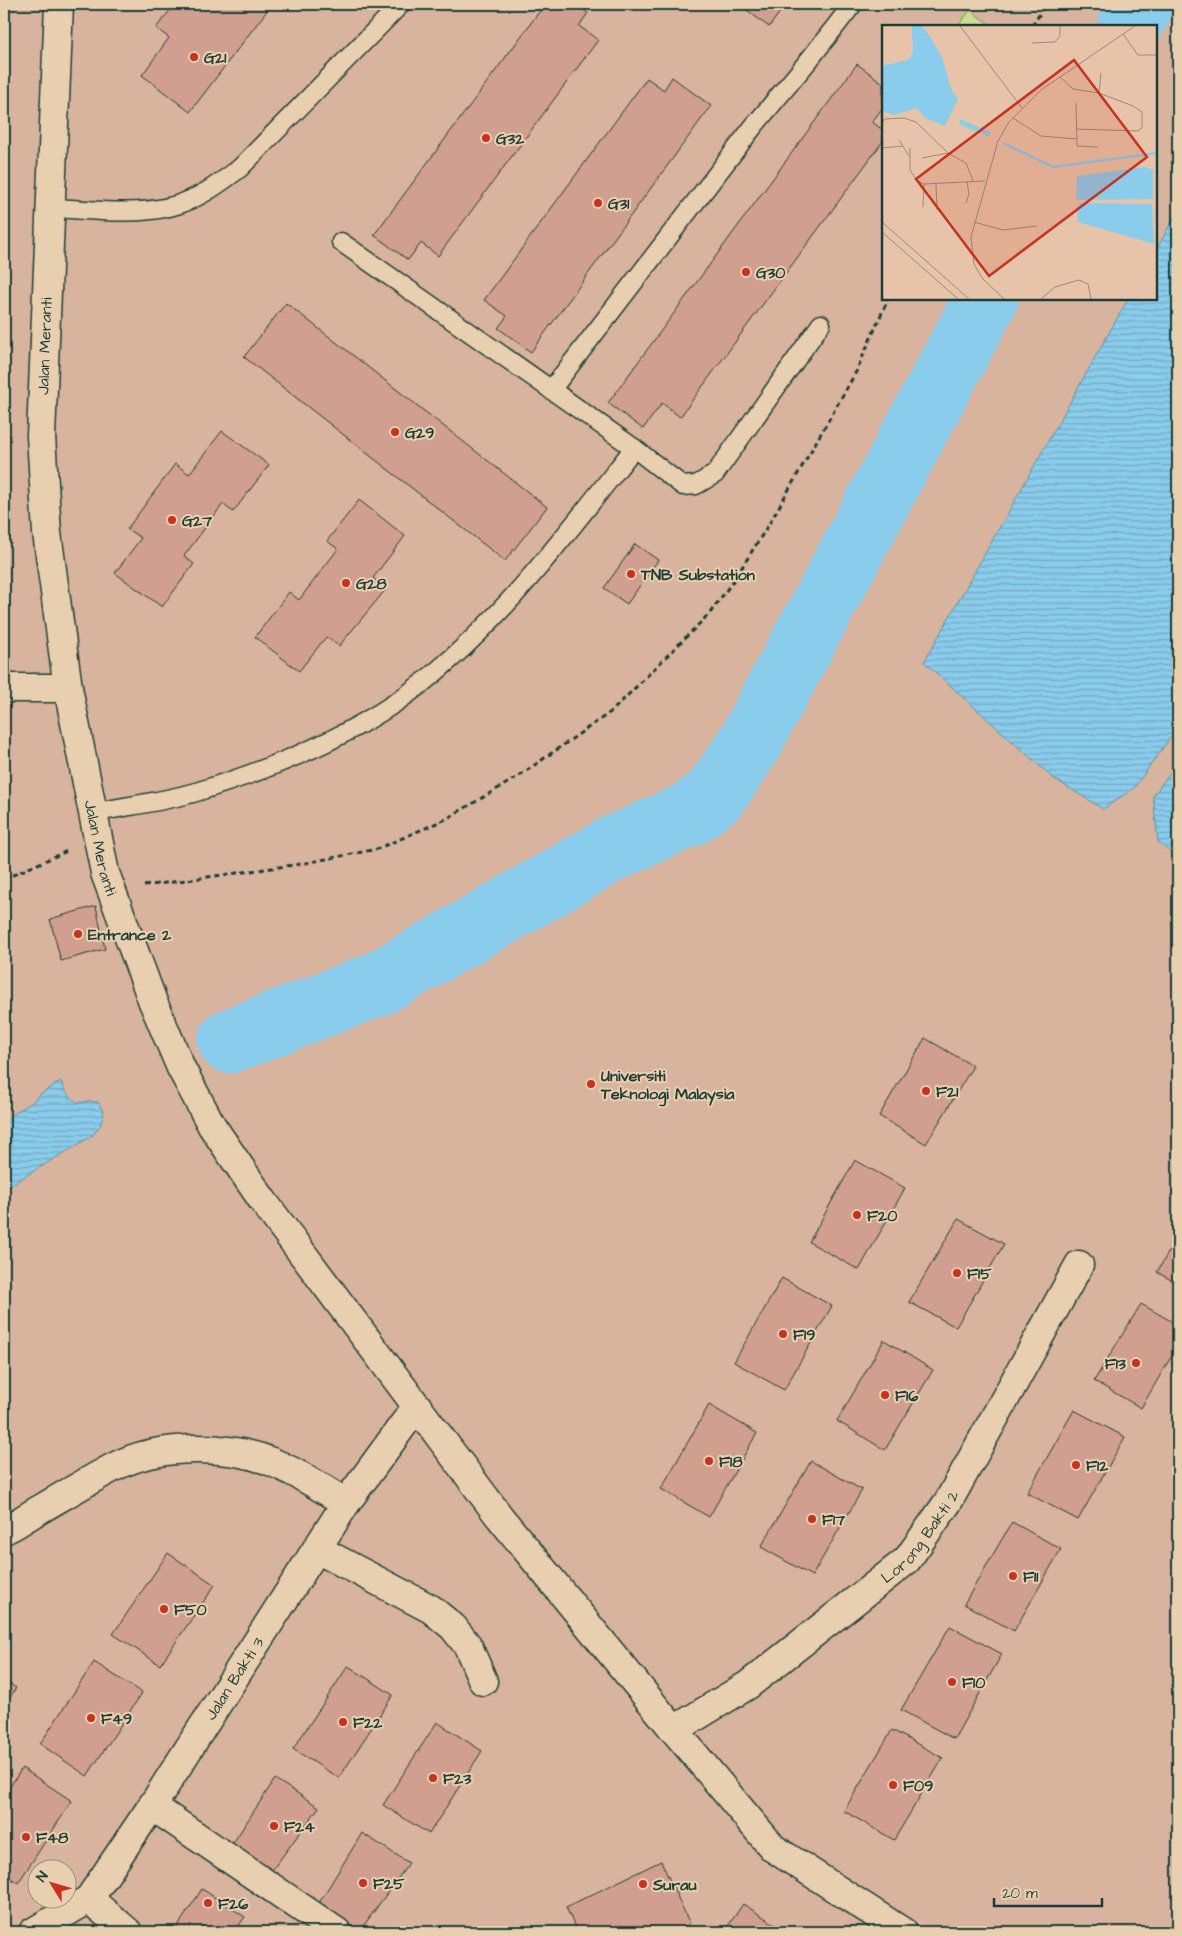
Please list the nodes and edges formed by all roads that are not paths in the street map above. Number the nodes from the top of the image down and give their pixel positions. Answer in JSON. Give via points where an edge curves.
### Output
{"nodes":[{"id":1,"x":59,"y":4,"type":"edge"},
{"id":2,"x":401,"y":4,"type":"edge"},
{"id":3,"x":853,"y":4,"type":"edge"},
{"id":4,"x":49,"y":208,"type":"junction"},
{"id":5,"x":341,"y":242,"type":"dead end"},
{"id":6,"x":821,"y":324,"type":"dead end"},
{"id":7,"x":551,"y":390,"type":"junction"},
{"id":8,"x":634,"y":448,"type":"junction"},
{"id":9,"x":4,"y":688,"type":"edge"},
{"id":10,"x":68,"y":688,"type":"junction"},
{"id":11,"x":94,"y":825,"type":"junction"},
{"id":12,"x":1078,"y":1265,"type":"dead end"},
{"id":13,"x":416,"y":1406,"type":"junction"},
{"id":14,"x":346,"y":1502,"type":"junction"},
{"id":15,"x":4,"y":1530,"type":"edge"},
{"id":16,"x":317,"y":1549,"type":"junction"},
{"id":17,"x":483,"y":1681,"type":"dead end"},
{"id":18,"x":674,"y":1730,"type":"junction"},
{"id":19,"x":152,"y":1806,"type":"junction"},
{"id":20,"x":89,"y":1899,"type":"junction"},
{"id":21,"x":34,"y":1932,"type":"edge"},
{"id":22,"x":128,"y":1932,"type":"edge"},
{"id":23,"x":338,"y":1932,"type":"edge"},
{"id":24,"x":903,"y":1932,"type":"edge"}],
"edges":[{"from":1,"to":4,"type":"street","name":"Jalan Meranti"},
{"from":2,"to":4,"type":"lane","via":[[240,168],[219,184],[170,207],[138,212]]},
{"from":3,"to":7,"type":"lane","via":[[753,127]]},
{"from":4,"to":10,"type":"street","name":"Jalan Meranti","via":[[41,436],[47,533]]},
{"from":5,"to":7,"type":"lane"},
{"from":6,"to":8,"type":"lane","via":[[715,474],[696,485],[683,486]]},
{"from":7,"to":8,"type":"lane"},
{"from":8,"to":11,"type":"lane","via":[[562,540],[503,608],[450,659],[395,703],[336,737],[269,767]]},
{"from":9,"to":10,"type":"street"},
{"from":10,"to":11,"type":"street","name":"Jalan Meranti"},
{"from":11,"to":13,"type":"street","name":"Jalan Meranti","via":[[105,873],[152,1002],[181,1068],[212,1126]]},
{"from":12,"to":18,"type":"street","name":"Lorong Bakti 2","via":[[948,1502],[907,1560],[748,1685]]},
{"from":13,"to":14,"type":"street","name":"Jalan Bakti 3"},
{"from":13,"to":18,"type":"street","name":"Jalan Meranti","via":[[499,1516]]},
{"from":14,"to":15,"type":"street","via":[[271,1461],[238,1452],[201,1448],[144,1455],[118,1465]]},
{"from":14,"to":16,"type":"street","name":"Jalan Bakti 3"},
{"from":16,"to":17,"type":"street","via":[[431,1609],[453,1627],[468,1646]]},
{"from":16,"to":19,"type":"street","name":"Jalan Bakti 3"},
{"from":18,"to":24,"type":"street","name":"Jalan Meranti","via":[[773,1848]]},
{"from":19,"to":20,"type":"street","name":"Jalan Bakti 3"},
{"from":19,"to":23,"type":"street"},
{"from":20,"to":21,"type":"street","name":"Jalan Bakti 3"},
{"from":20,"to":22,"type":"street"}]}
